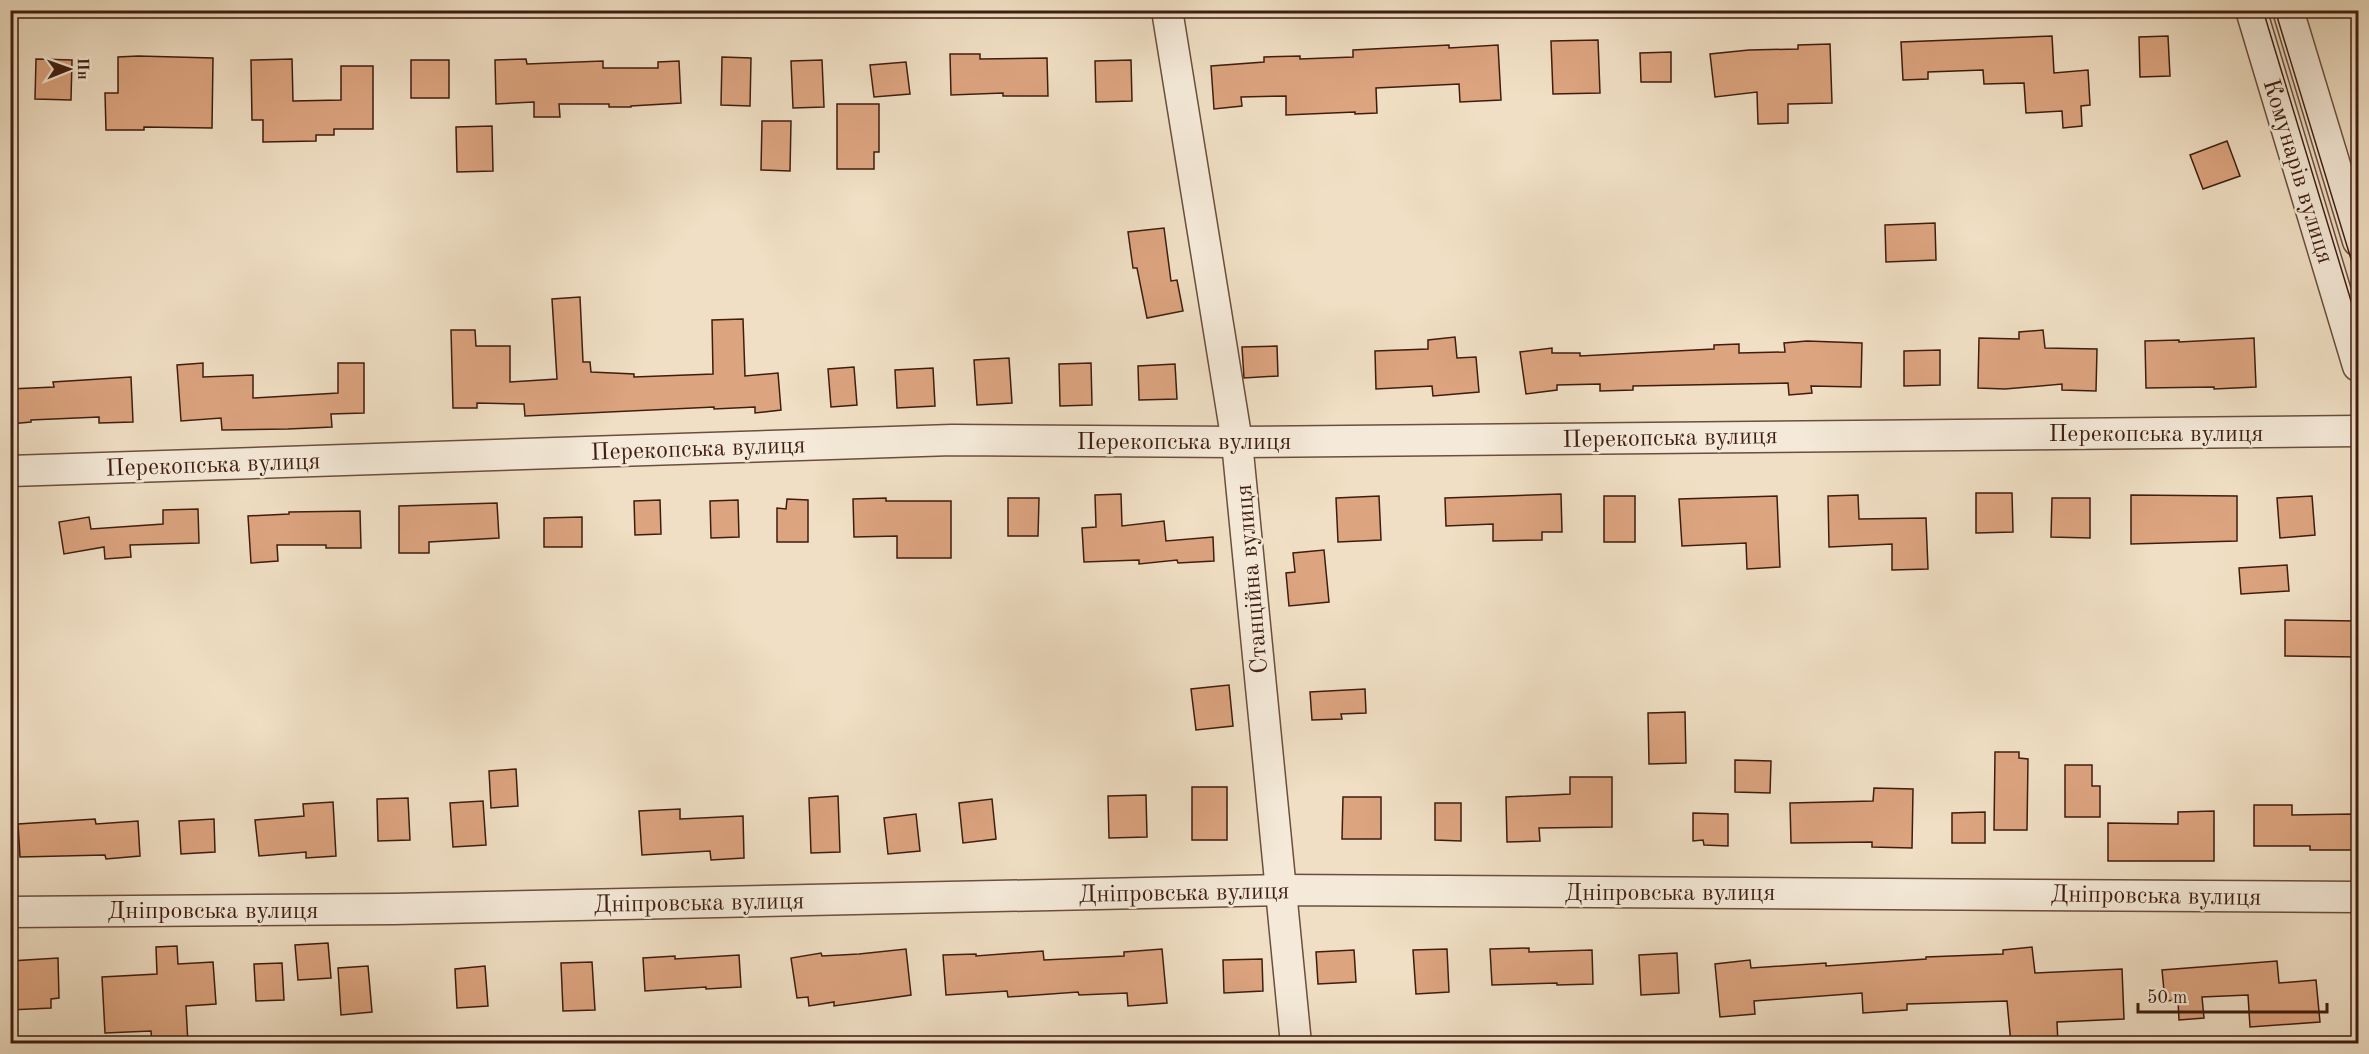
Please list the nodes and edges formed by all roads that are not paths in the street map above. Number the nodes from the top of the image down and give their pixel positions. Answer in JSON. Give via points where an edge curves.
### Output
{"nodes":[{"id":1,"x":1167,"y":10,"type":"edge"},
{"id":2,"x":2296,"y":12,"type":"edge"},
{"id":3,"x":2253,"y":16,"type":"edge"},
{"id":4,"x":2358,"y":241,"type":"edge"},
{"id":5,"x":2358,"y":366,"type":"edge"},
{"id":6,"x":2358,"y":431,"type":"edge"},
{"id":7,"x":1238,"y":442,"type":"junction"},
{"id":8,"x":10,"y":471,"type":"edge"},
{"id":9,"x":1280,"y":890,"type":"junction"},
{"id":10,"x":2358,"y":897,"type":"edge"},
{"id":11,"x":10,"y":912,"type":"edge"},
{"id":12,"x":1296,"y":1044,"type":"edge"}],
"edges":[{"from":1,"to":7,"type":"street","name":"Станційна вулиця"},
{"from":2,"to":3,"type":"street"},
{"from":2,"to":4,"type":"street","name":"Комунарів вулиця"},
{"from":3,"to":5,"type":"street","name":"Комунарів вулиця"},
{"from":6,"to":7,"type":"street","name":"Перекопська вулиця"},
{"from":7,"to":8,"type":"street","name":"Перекопська вулиця","via":[[952,440]]},
{"from":7,"to":9,"type":"street","name":"Станційна вулиця"},
{"from":9,"to":10,"type":"street","name":"Дніпровська вулиця"},
{"from":9,"to":11,"type":"street","name":"Дніпровська вулиця","via":[[394,909]]},
{"from":9,"to":12,"type":"street","name":"Станційна вулиця"}]}
